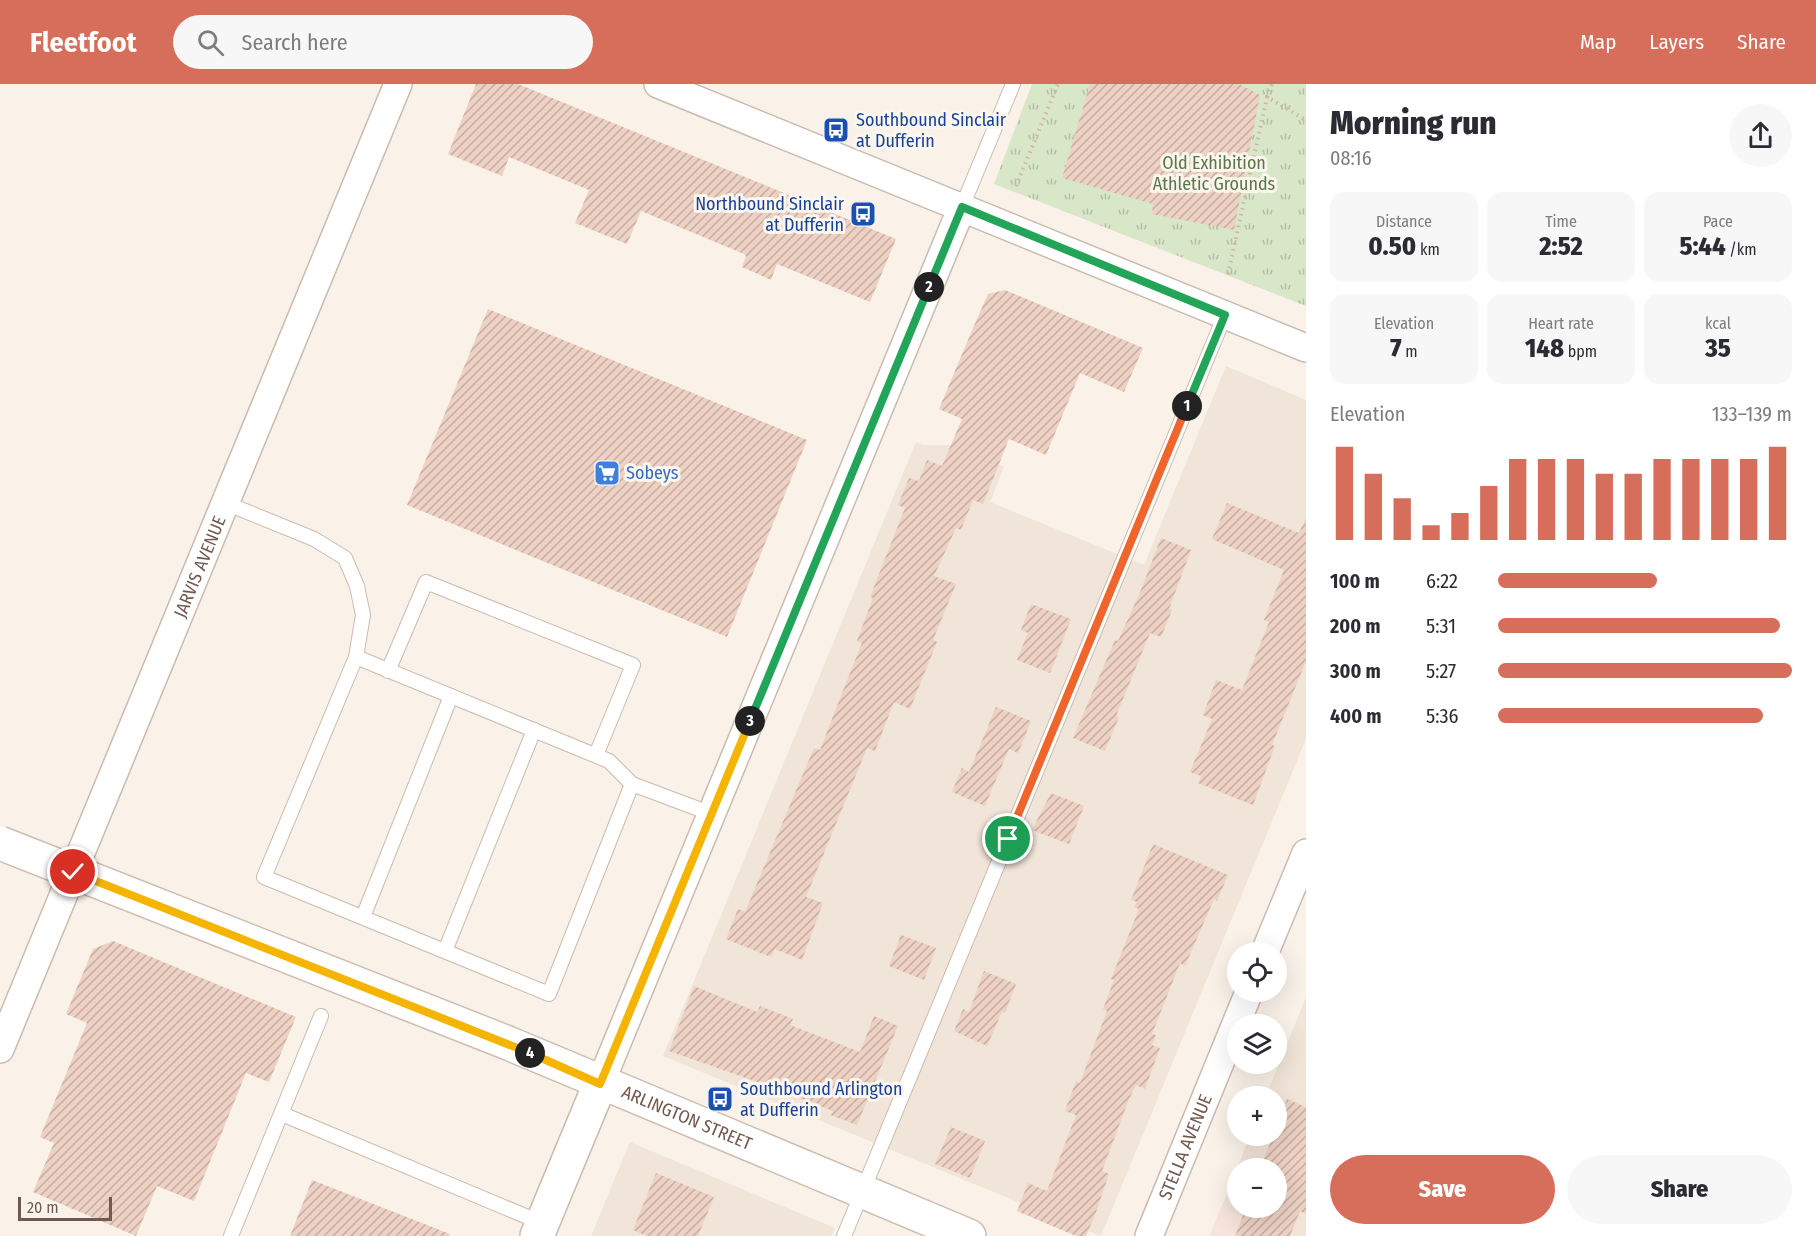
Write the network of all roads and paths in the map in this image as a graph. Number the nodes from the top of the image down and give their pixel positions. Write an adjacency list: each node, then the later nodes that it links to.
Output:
1 (398, 84): 13 (street, JARVIS AVENUE)
2 (658, 84): 9 (street)
3 (1013, 84): 9 (lane)
4 (1058, 84): 8 (path)
5 (1272, 84): 6 (path)
6 (1267, 97): 7 (path); 10 (path)
7 (1306, 120)
8 (1016, 186)
9 (962, 207): 11 (street); 20 (street)
10 (1228, 274)
11 (1225, 315): 12 (street); 31 (lane)
12 (1306, 348)
13 (228, 504): 14 (lane); 28 (street, JARVIS AVENUE)
14 (356, 657): 15 (lane); 23 (lane)
15 (388, 671): 16 (lane); 18 (lane)
16 (451, 696): 17 (lane); 23 (lane)
17 (534, 730): 18 (lane); 25 (lane)
18 (596, 755): 19 (lane)
19 (632, 784): 20 (lane); 25 (lane)
20 (712, 814): 29 (street)
21 (0, 843): 29 (main road, ARLINGTON STREET, bridge)
22 (1306, 853): 24 (street)
23 (363, 917): 25 (lane)
24 (1269, 942)
25 (445, 951)
26 (1246, 1002): 36 (street, STELLA AVENUE)
27 (321, 1016): 30 (lane)
28 (0, 1050)
29 (600, 1084): 31 (main road, ARLINGTON STREET); 32 (main road)
30 (282, 1114): 32 (lane); 33 (lane)
31 (863, 1192): 34 (lane); 35 (main road, ARLINGTON STREET)
32 (539, 1230)
33 (231, 1236)
34 (844, 1236)
35 (969, 1236)
36 (1149, 1236)

